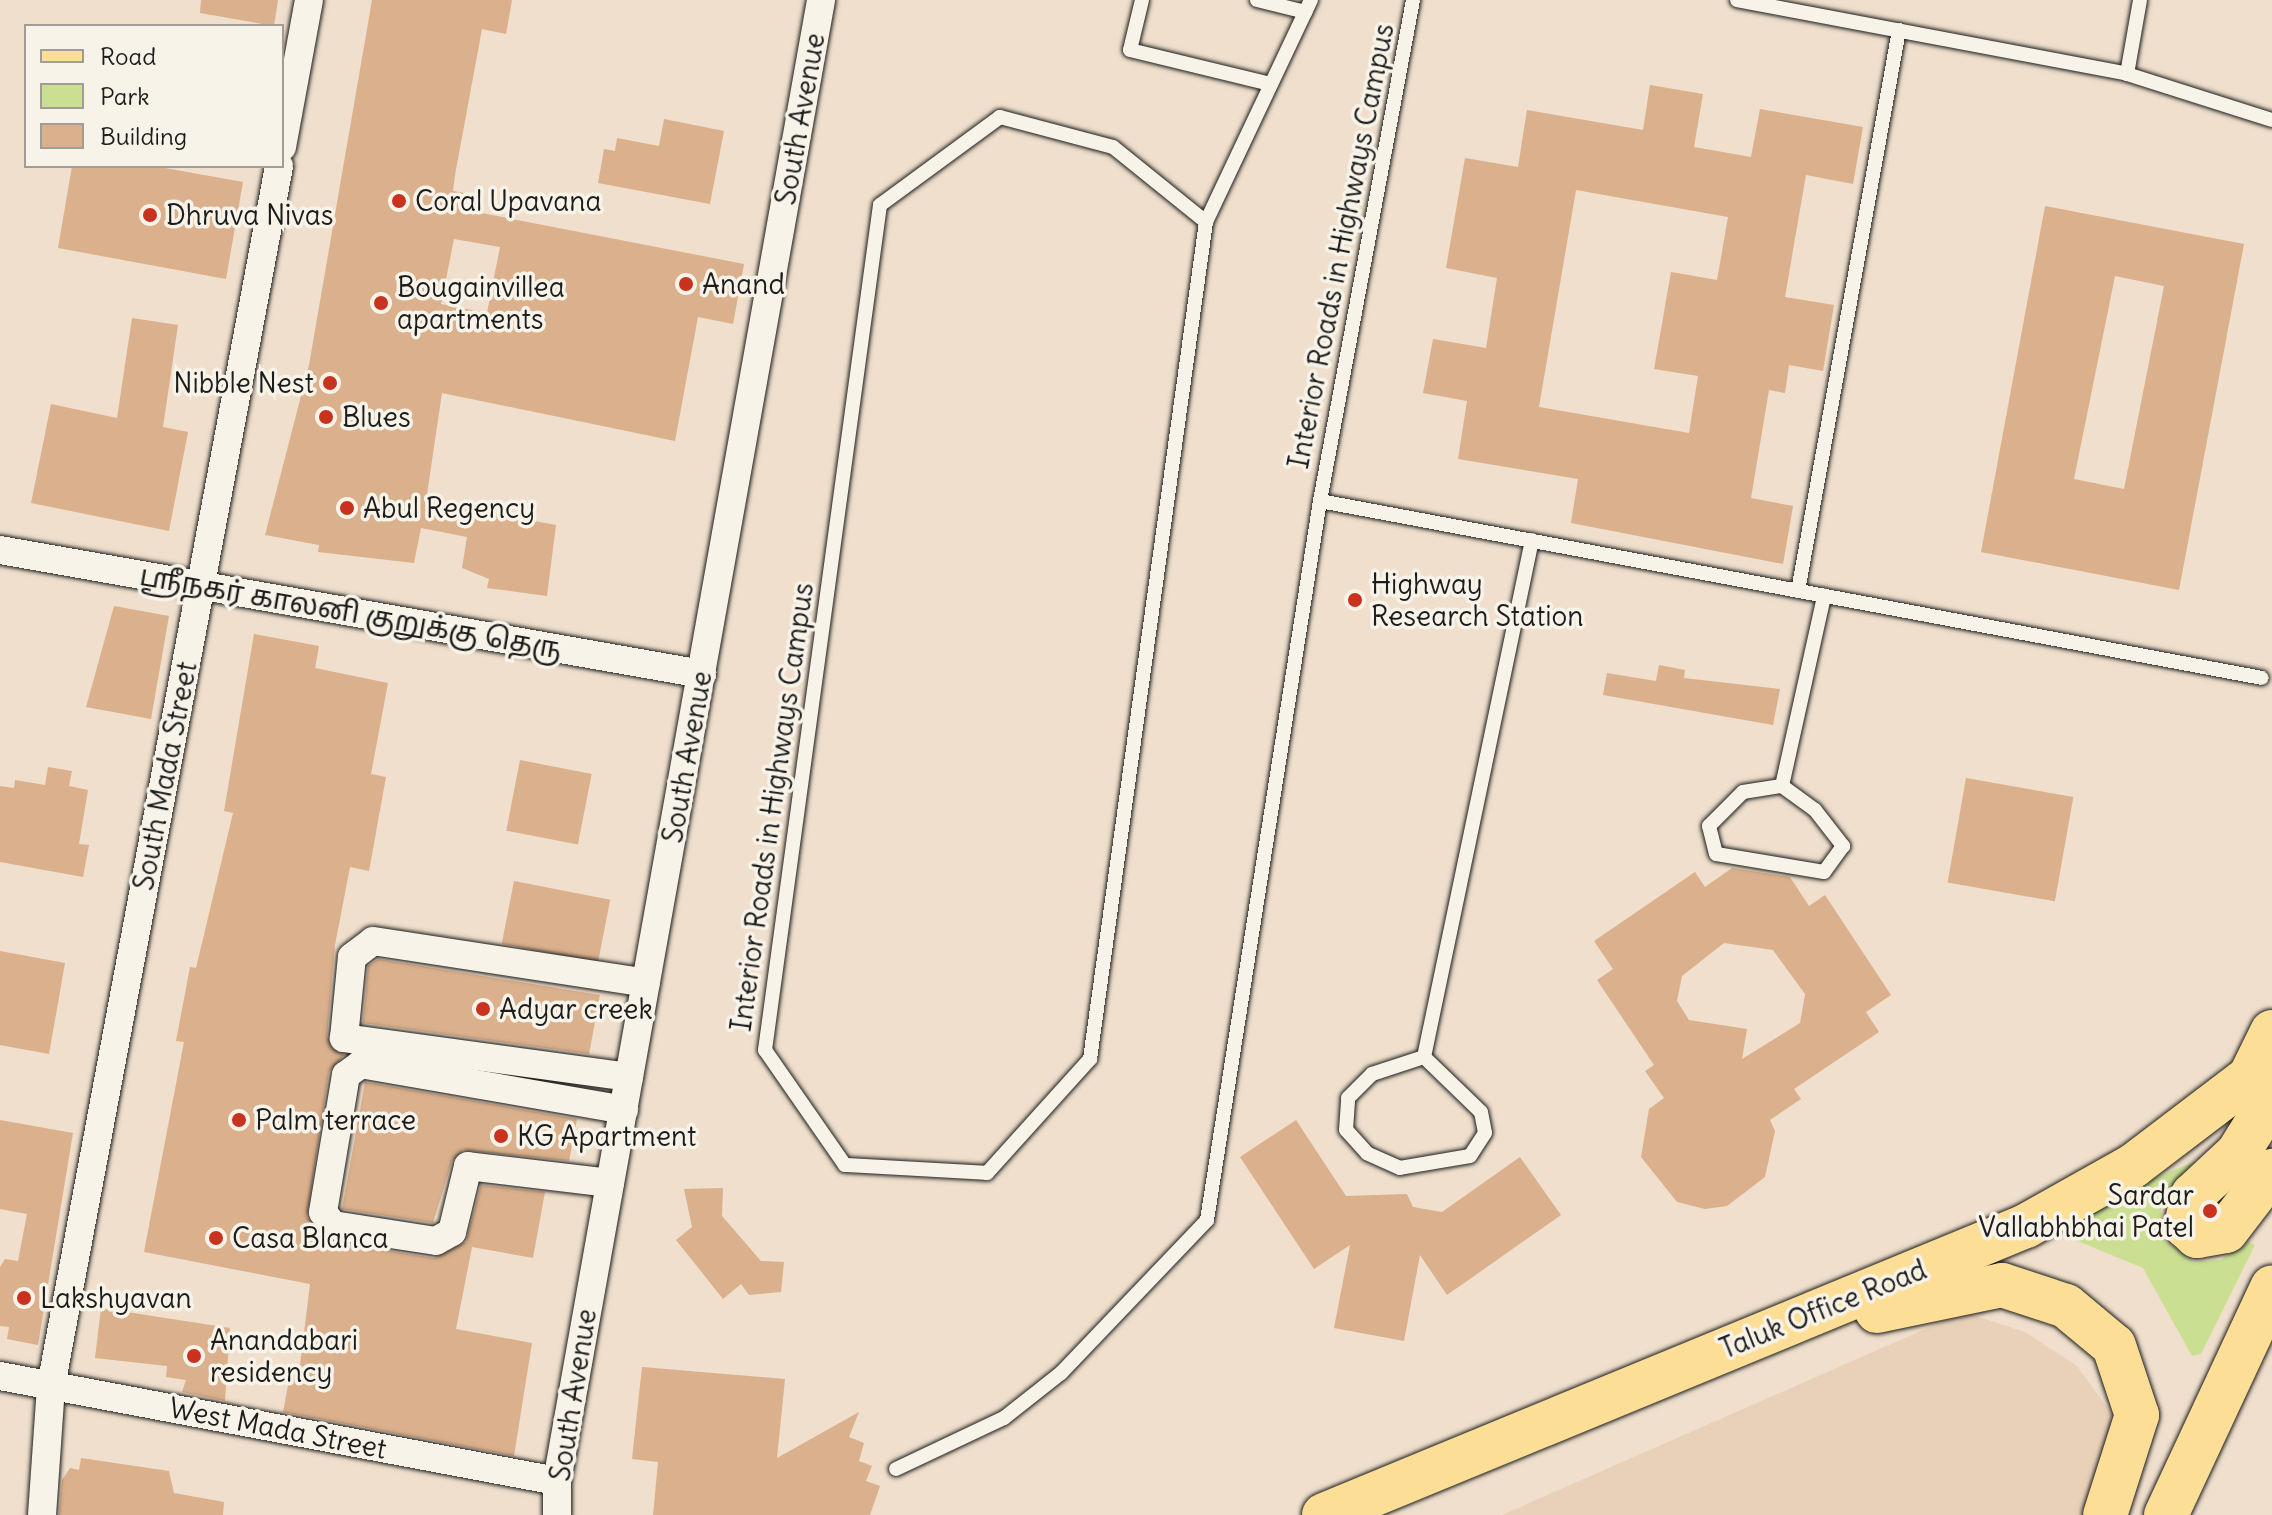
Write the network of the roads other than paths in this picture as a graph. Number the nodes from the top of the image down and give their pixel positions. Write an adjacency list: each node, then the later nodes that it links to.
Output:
1 (309, 0): 13 (street)
2 (821, 0): 22 (street, South Avenue)
3 (1142, 0): 11 (lane)
4 (1257, 0): 8 (lane)
5 (1413, 0): 16 (lane, Interior Roads in Highways Campus)
6 (1737, 0): 9 (lane)
7 (2140, 0): 10 (lane)
8 (1308, 6): 11 (lane, Interior Roads in Highways Campus)
9 (1899, 30): 10 (lane); 20 (lane)
10 (2127, 74): 12 (lane)
11 (1271, 84): 15 (lane, Interior Roads in Highways Campus)
12 (2272, 120)
13 (284, 136)
14 (279, 168): 19 (street, South Mada Street)
15 (1206, 222): 15 (lane, Interior Roads in Highways Campus)
16 (1320, 501): 17 (lane, Interior Roads in Highways Campus); 37 (lane, Interior Roads in Highways Campus)
17 (1532, 540): 20 (lane, Interior Roads in Highways Campus); 27 (lane)
18 (0, 550): 19 (street, ஸ்ரீநகர் காலனி குறுக்கு தெரு)
19 (200, 585): 22 (street, ஸ்ரீநகர் காலனி குறுக்கு தெரு); 36 (street, South Mada Street)
20 (1798, 591): 21 (lane, Interior Roads in Highways Campus)
21 (1824, 596): 23 (lane, Interior Roads in Highways Campus); 24 (lane)
22 (702, 674): 25 (street, South Avenue)
23 (2262, 678)
24 (1782, 786): 24 (lane)
25 (646, 983): 28 (street, South Avenue); 28 (street)
26 (2272, 1032): 34 (main road, Taluk Office Road)
27 (1424, 1057): 27 (lane)
28 (629, 1077): 30 (street, South Avenue)
29 (2272, 1098): 31 (main road)
30 (624, 1110): 32 (street, South Avenue); 32 (street)
31 (2272, 1171)
32 (610, 1183): 38 (street, South Avenue)
33 (2272, 1288): 43 (main road)
34 (1731, 1347): 41 (main road, Taluk Office Road); 42 (main road)
35 (0, 1376): 36 (street, West Mada Street)
36 (51, 1386): 38 (street, West Mada Street); 39 (street, South Mada Street)
37 (896, 1469)
38 (557, 1481): 40 (street, South Avenue)
39 (42, 1515)
40 (557, 1515)
41 (1324, 1515)
42 (2105, 1515)
43 (2166, 1515)

